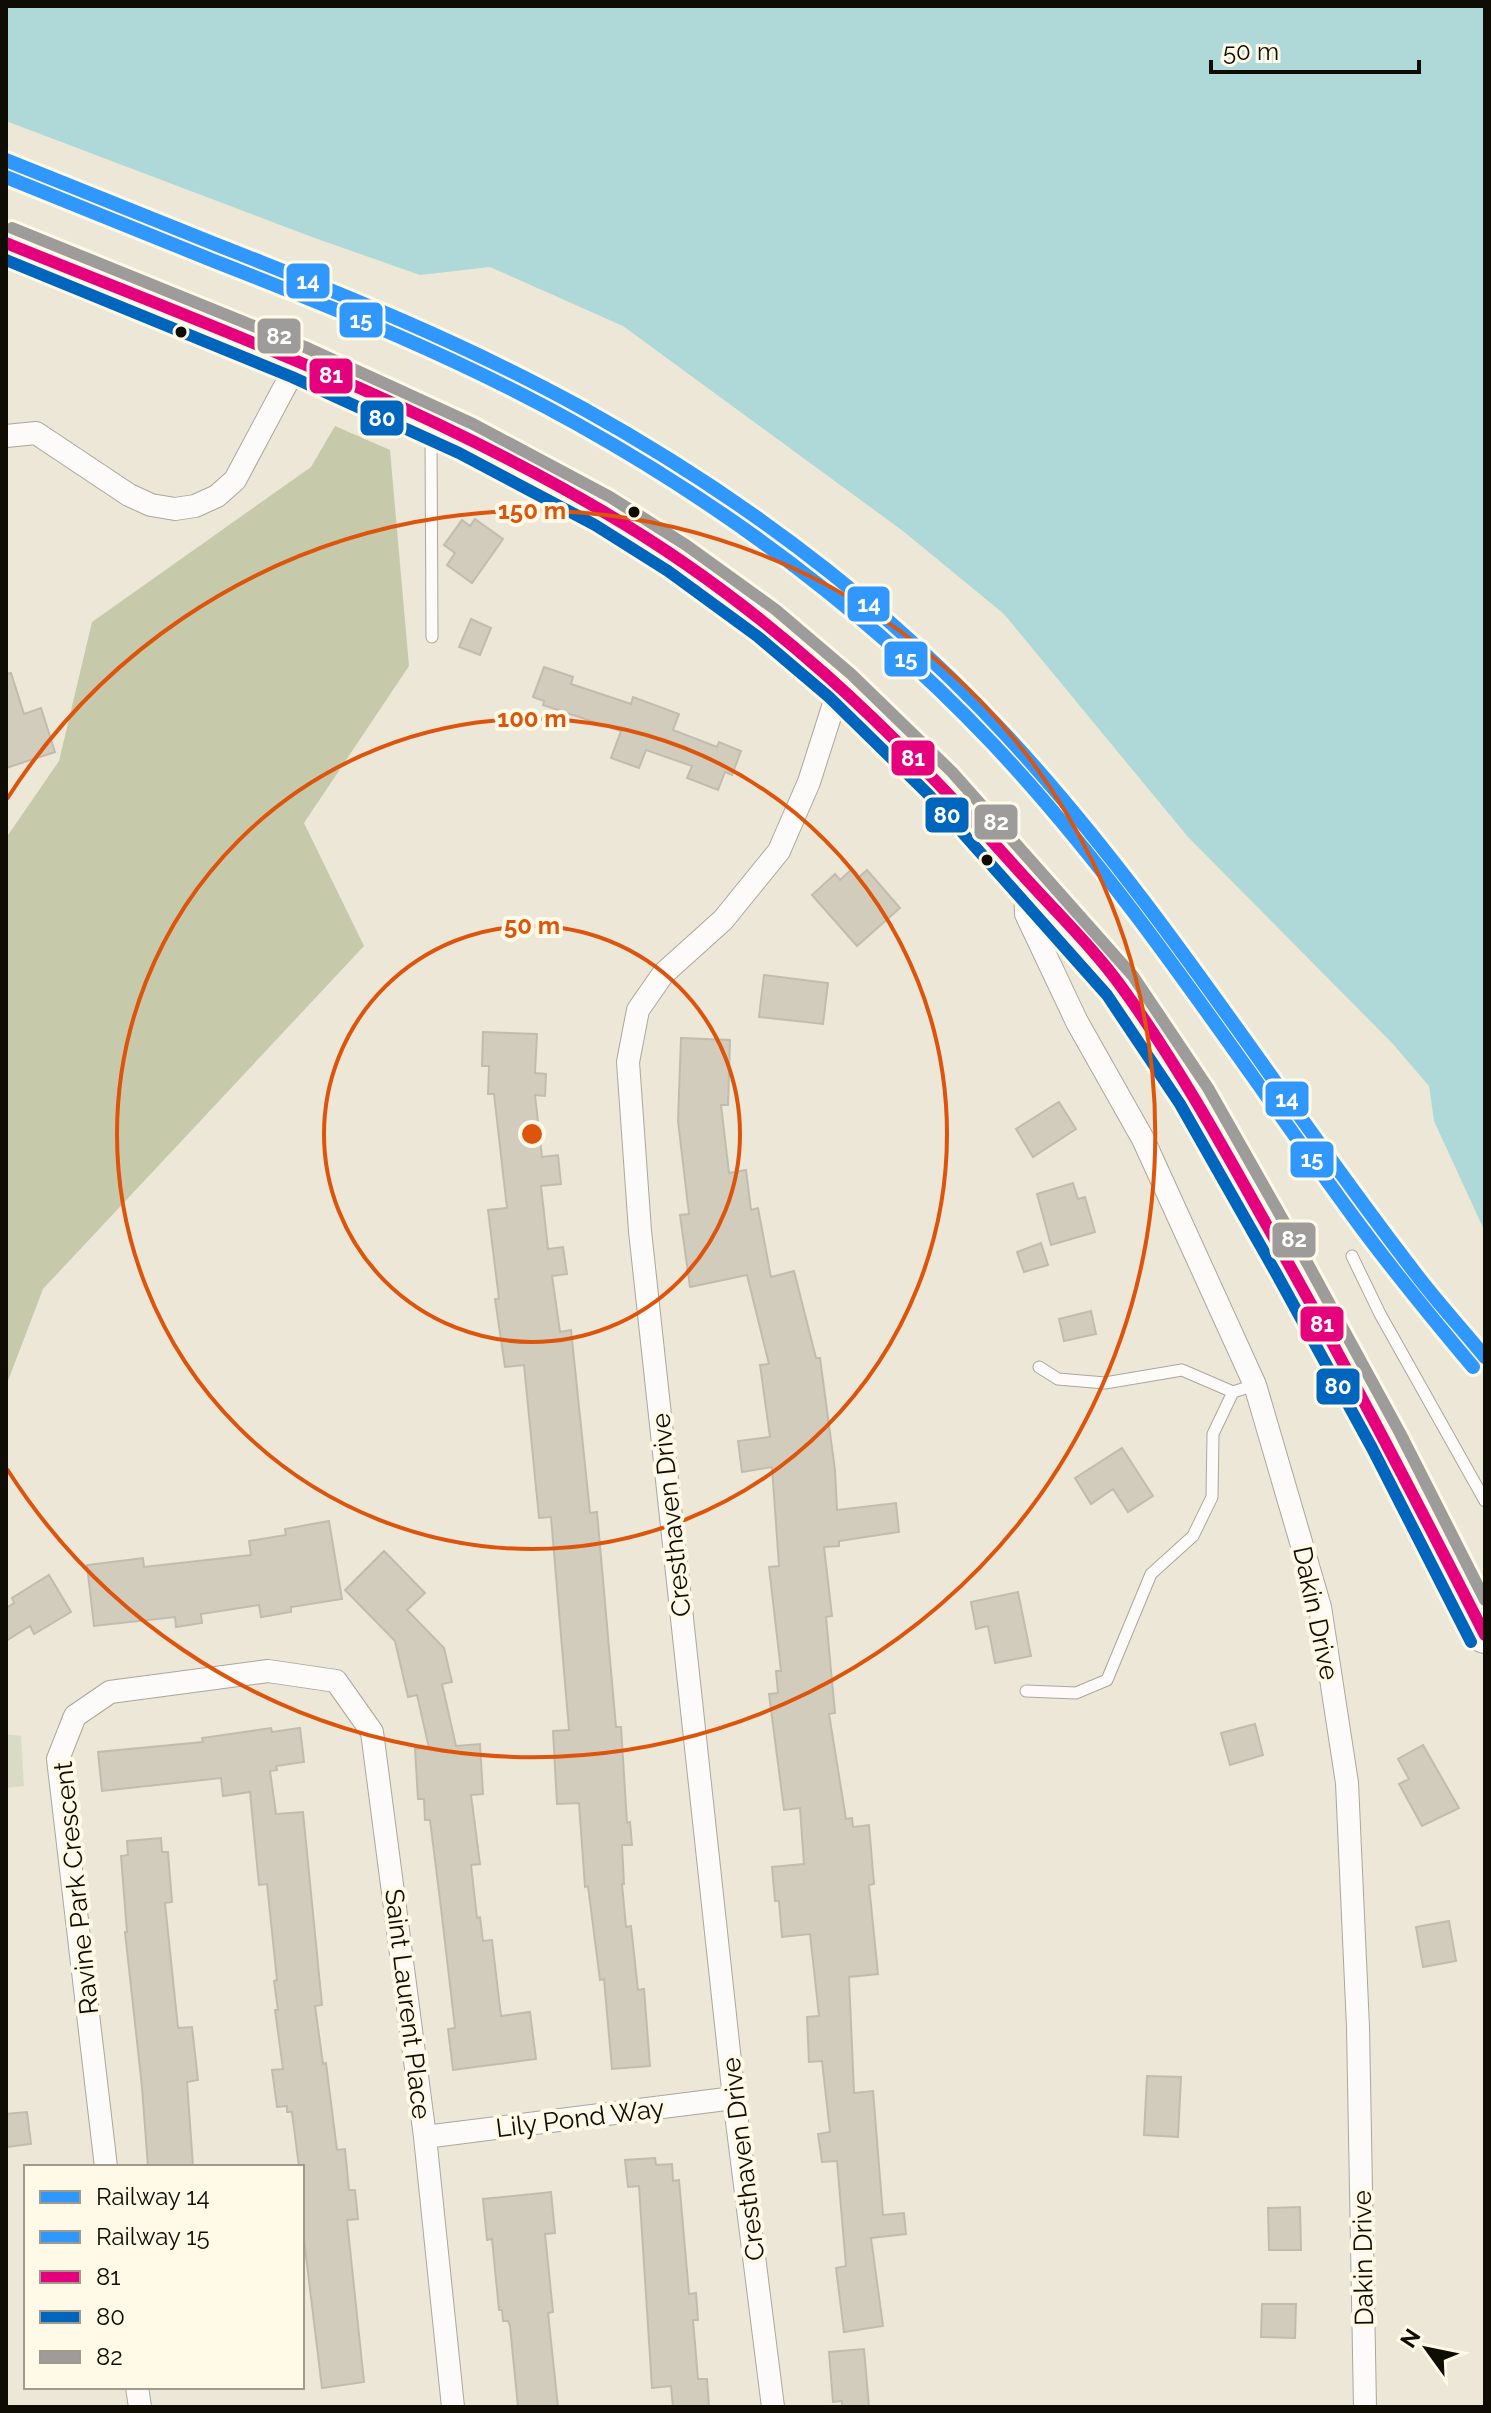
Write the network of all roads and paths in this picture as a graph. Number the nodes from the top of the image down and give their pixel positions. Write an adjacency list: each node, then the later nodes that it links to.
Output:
1 (6, 243): 2 (main road)
2 (298, 362): 3 (main road); 4 (street)
3 (431, 422): 5 (lane); 6 (main road)
4 (6, 436)
5 (432, 637)
6 (840, 685): 7 (main road); 15 (street, Cresthaven Drive)
7 (1025, 877): 10 (street, Dakin Drive); 12 (main road)
8 (1352, 1256): 11 (lane)
9 (1039, 1367): 10 (lane)
10 (1244, 1389): 14 (lane); 20 (street, Dakin Drive)
11 (1485, 1501)
12 (1485, 1635)
13 (268, 1671): 16 (street, Saint Laurent Place); 17 (street, Ravine Park Crescent)
14 (1026, 1691)
15 (734, 2098): 16 (street, Lily Pond Way); 19 (street, Cresthaven Drive)
16 (425, 2137): 18 (street, Saint Laurent Place)
17 (106, 2165)
18 (453, 2407)
19 (773, 2407)
20 (1365, 2407)

